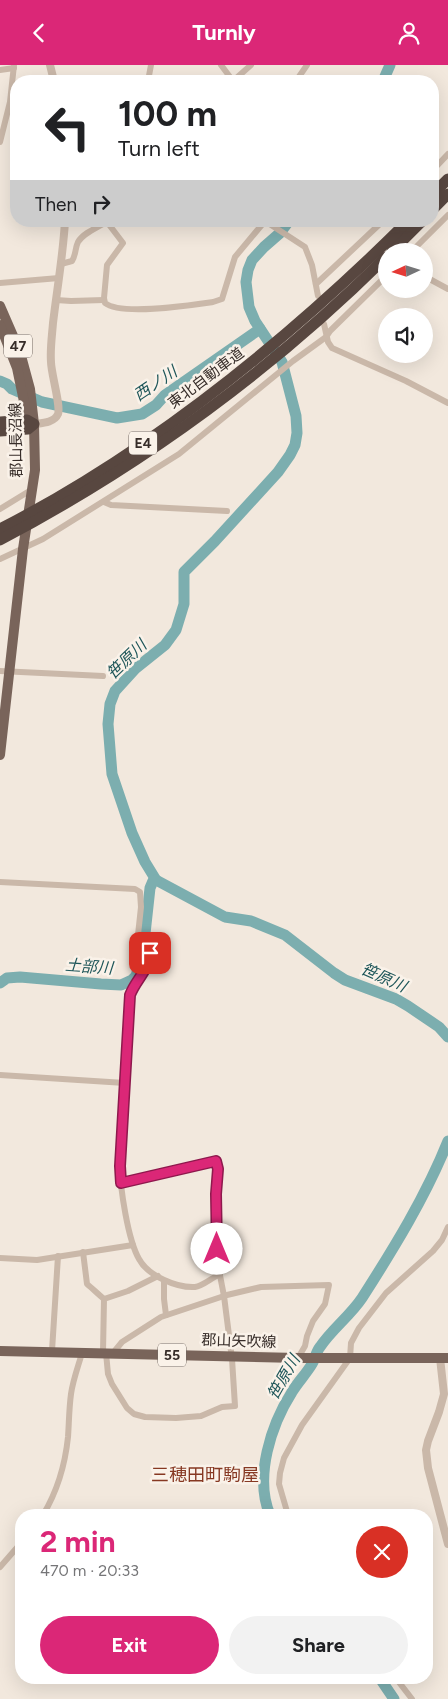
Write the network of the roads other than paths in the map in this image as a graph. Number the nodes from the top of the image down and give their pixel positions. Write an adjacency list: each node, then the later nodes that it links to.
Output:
1 (251, 65): 4 (street)
2 (14, 67): 3 (street)
3 (0, 70)
4 (240, 75)
5 (10, 111): 6 (street)
6 (0, 142)
7 (448, 154): 8 (street)
8 (439, 164)
9 (448, 179): 10 (highway)
10 (439, 188)
11 (448, 194): 12 (highway)
12 (439, 203)
13 (448, 215): 14 (street)
14 (439, 224)
15 (66, 227): 26 (street)
16 (100, 227): 26 (street)
17 (112, 227): 36 (street)
18 (262, 227): 36 (street)
19 (274, 227): 31 (street)
20 (377, 227): 31 (street)
21 (402, 227): 50 (highway, 東北自動車道 / E4)
22 (416, 227): 24 (highway)
23 (436, 227): 25 (street)
24 (400, 243)
25 (420, 243)
26 (61, 264): 28 (street)
27 (378, 264): 50 (highway, 東北自動車道 / E4)
28 (59, 277): 30 (street); 35 (street)
29 (433, 281): 33 (street)
30 (0, 283)
31 (316, 284): 34 (street)
32 (378, 284): 40 (street)
33 (448, 289)
34 (318, 296)
35 (56, 300): 36 (street); 44 (street)
36 (104, 300)
37 (0, 305): 41 (main road, 郡山長沼線 / 47)
38 (324, 324): 40 (street)
39 (0, 325): 41 (main road, 郡山長沼線 / 47)
40 (326, 337): 42 (street); 47 (street)
41 (26, 388): 44 (main road, 郡山長沼線 / 47)
42 (448, 403)
43 (0, 421): 44 (highway)
44 (30, 424): 45 (highway); 46 (main road, 郡山長沼線 / 47)
45 (0, 431)
46 (31, 490): 48 (street); 53 (main road, 郡山長沼線 / 47)
47 (104, 501): 49 (street); 53 (street)
48 (0, 509)
49 (227, 511)
50 (18, 525): 51 (highway, 東北自動車道 / E4); 52 (highway, 東北自動車道 / E4)
51 (0, 529)
52 (0, 540)
53 (23, 549): 54 (street); 55 (main road, 郡山長沼線 / 47)
54 (0, 559)
55 (4, 672): 56 (street); 57 (main road, 郡山長沼線 / 47)
56 (103, 676)
57 (0, 755)
58 (0, 883): 60 (street)
59 (0, 1075): 60 (street)
60 (125, 1083): 61 (street)
61 (121, 1183): 63 (street); 67 (street)
62 (448, 1227): 79 (street)
63 (133, 1245): 64 (street); 68 (street)
64 (84, 1252): 65 (street); 71 (street)
65 (58, 1256): 66 (street); 74 (street)
66 (0, 1258)
67 (219, 1275): 69 (street); 70 (street)
68 (158, 1276): 69 (street); 71 (street)
69 (164, 1281): 72 (street)
70 (224, 1296): 72 (street); 77 (street); 78 (street)
71 (104, 1299): 76 (street)
72 (166, 1315): 76 (street)
73 (0, 1351): 74 (main road, 郡山矢吹線 / 55)
74 (52, 1351): 75 (main road, 郡山矢吹線 / 55)
75 (82, 1353): 76 (main road, 郡山矢吹線 / 55); 81 (street)
76 (107, 1353): 77 (main road, 郡山矢吹線 / 55); 77 (street)
77 (230, 1357): 78 (main road, 郡山矢吹線 / 55)
78 (300, 1358): 79 (main road, 郡山矢吹線 / 55)
79 (349, 1358): 80 (main road, 郡山矢吹線 / 55); 82 (street)
80 (444, 1358): 83 (street)
81 (46, 1509)
82 (286, 1509)
83 (448, 1544)
84 (15, 1550): 85 (street)
85 (0, 1567)
86 (400, 1684): 87 (street)
87 (412, 1699)

